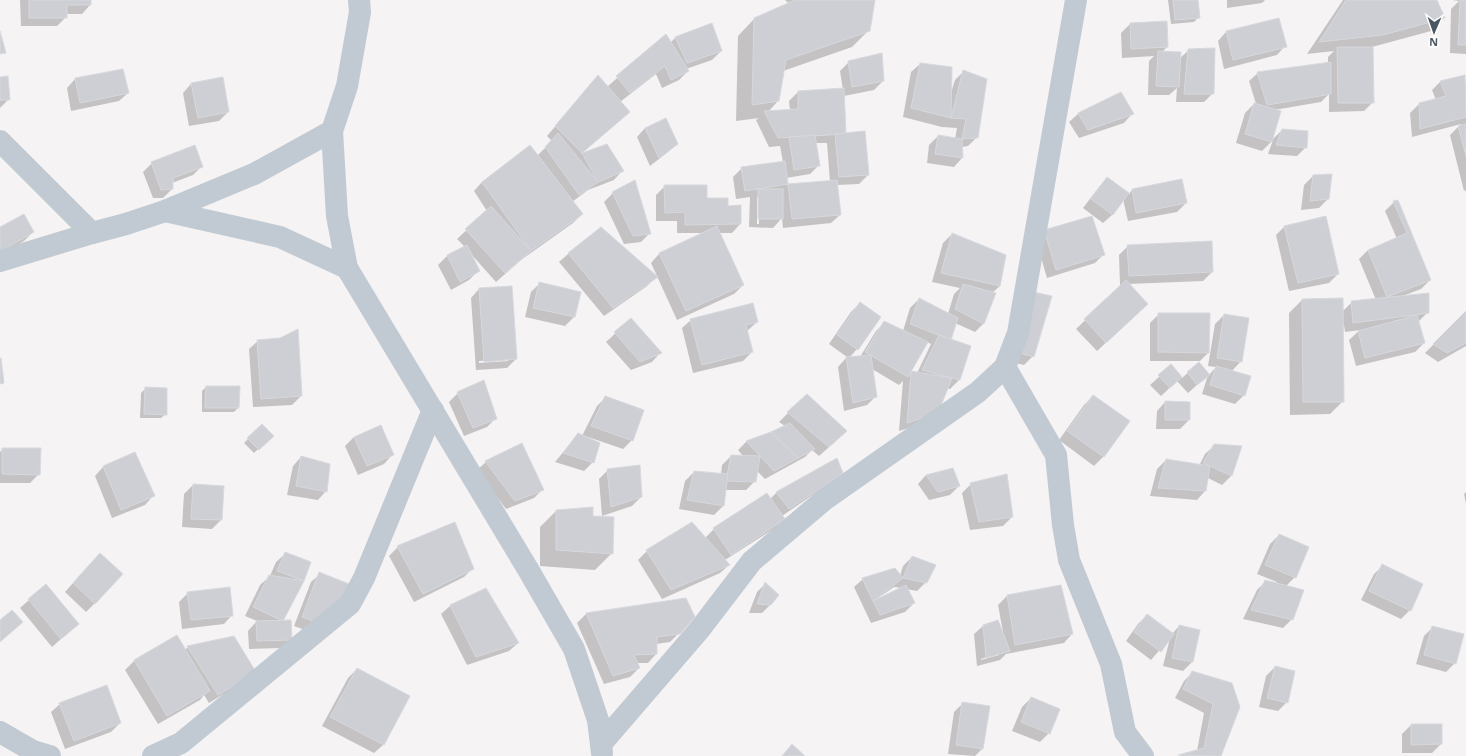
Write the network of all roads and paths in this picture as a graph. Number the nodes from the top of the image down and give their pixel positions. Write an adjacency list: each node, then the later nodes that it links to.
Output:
1 (1076, 0): 9 (street)
2 (362, 4): 3 (street)
3 (332, 131): 5 (street); 8 (street)
4 (0, 141): 6 (street)
5 (165, 211): 6 (street); 8 (street)
6 (92, 233): 7 (street)
7 (0, 261)
8 (347, 268): 10 (street)
9 (1005, 366): 12 (street); 15 (street)
10 (433, 410): 12 (street); 14 (street)
11 (0, 732): 13 (street)
12 (602, 750)
13 (50, 756)
14 (153, 756)
15 (1143, 756)

